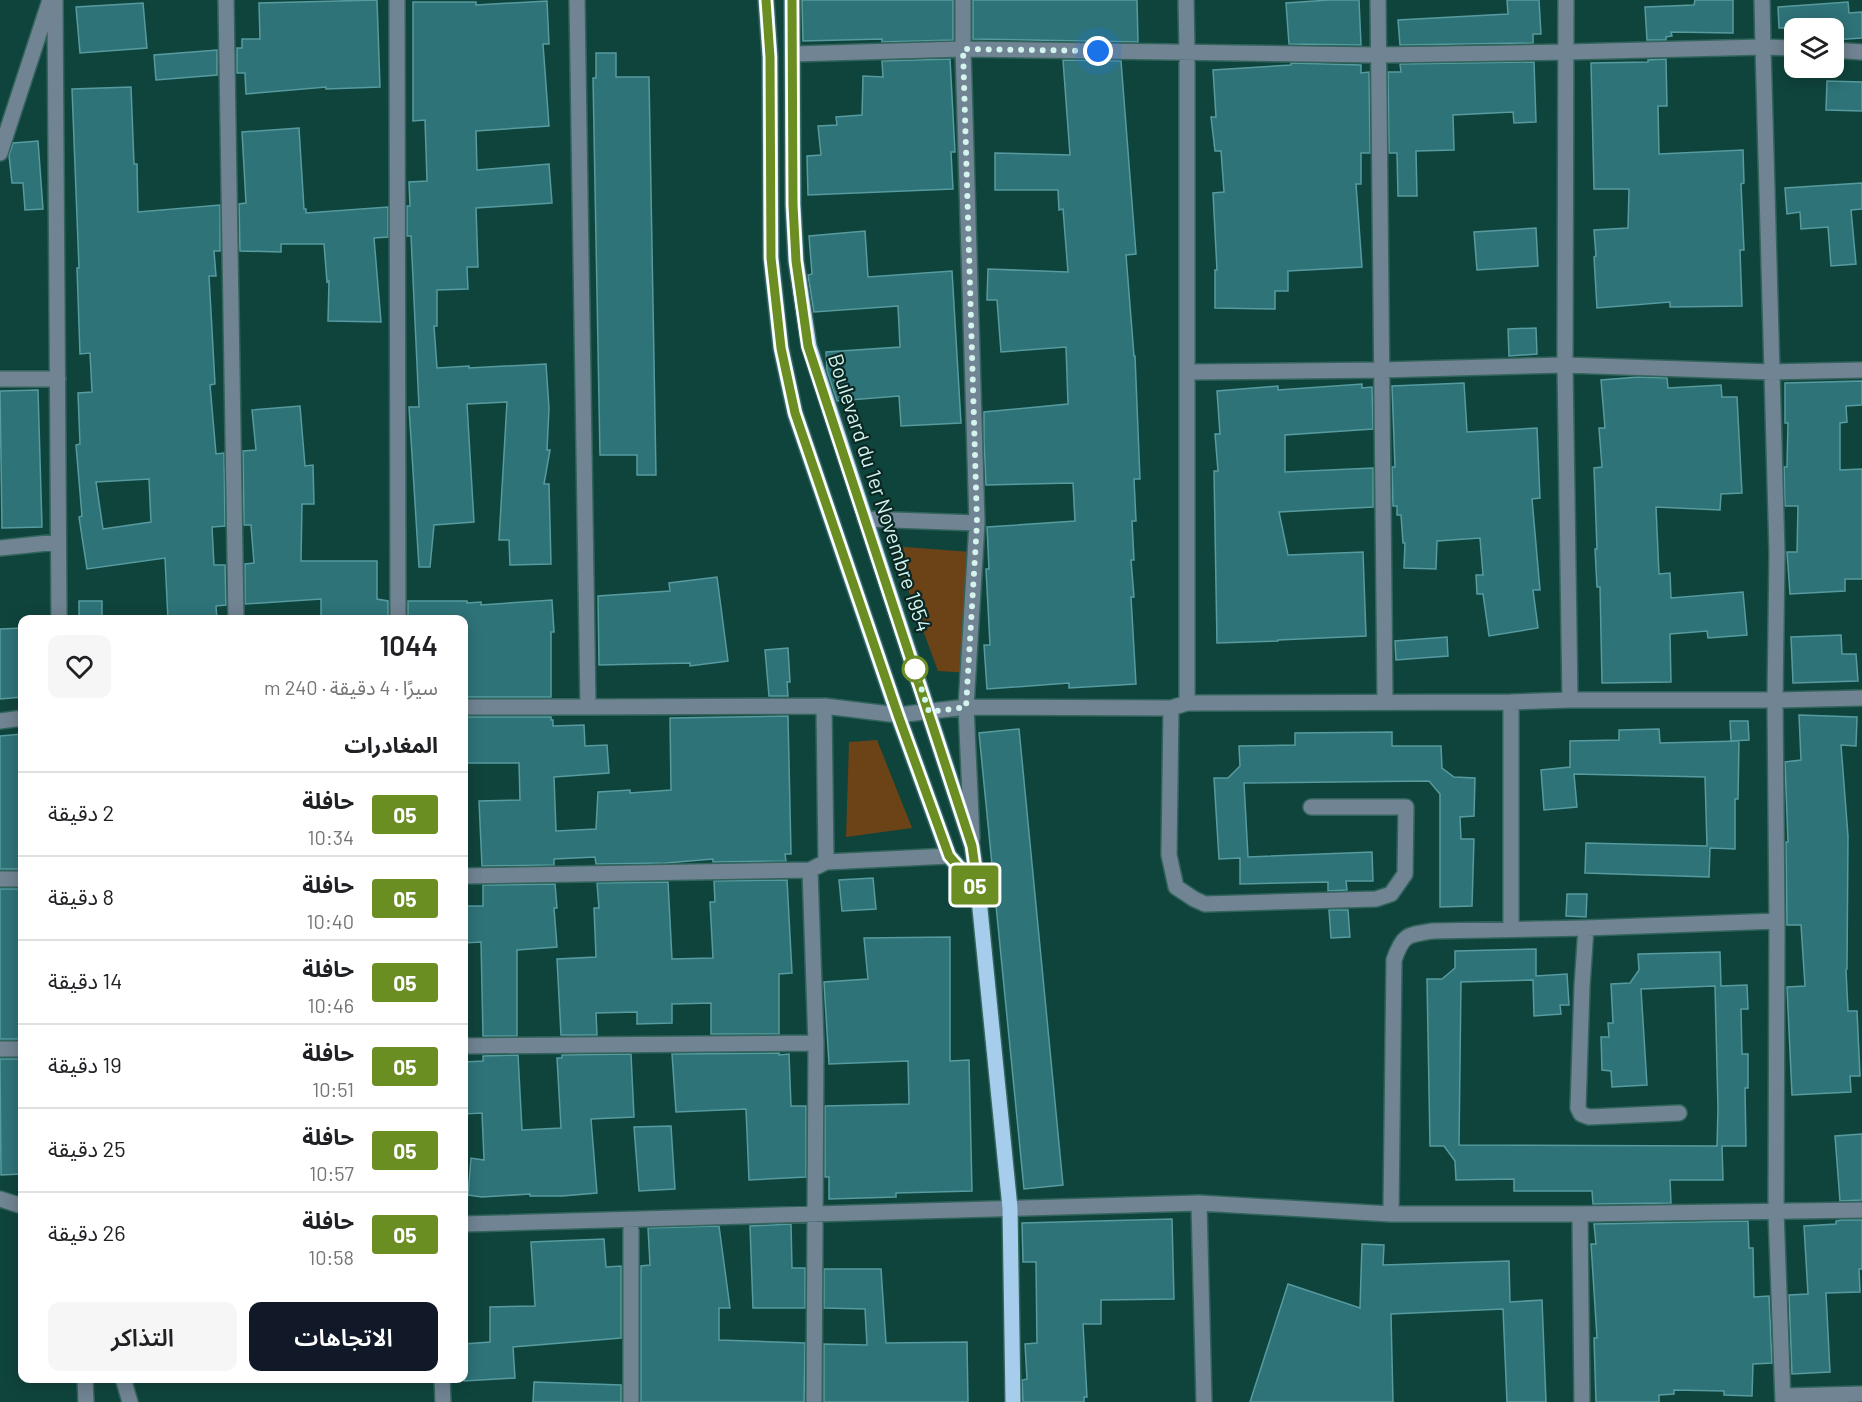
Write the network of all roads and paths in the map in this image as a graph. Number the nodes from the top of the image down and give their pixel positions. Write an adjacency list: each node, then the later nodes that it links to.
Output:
1 (50, 0): 23 (street)
2 (55, 0): 30 (street)
3 (226, 0): 36 (street)
4 (397, 0): 37 (street)
5 (577, 0): 46 (street)
6 (766, 0): 22 (main road)
7 (792, 0): 20 (main road, Boulevard du 1er Novembre 1954)
8 (963, 0): 15 (street)
9 (1186, 0): 17 (street)
10 (1378, 0): 21 (street)
11 (1566, 0): 18 (street)
12 (1762, 0): 13 (street)
13 (1762, 47): 14 (street); 18 (street); 28 (street)
14 (1784, 48)
15 (963, 49): 17 (street); 20 (street); 32 (street)
16 (1844, 51): 19 (street)
17 (1187, 52): 21 (street); 27 (street)
18 (1567, 52): 21 (street); 24 (street)
19 (1862, 52)
20 (793, 54): 22 (main road); 31 (main road, Boulevard du 1er Novembre 1954)
21 (1378, 55): 25 (street)
22 (770, 57): 50 (main road)
23 (0, 153)
24 (1565, 365): 25 (street); 28 (street); 39 (street)
25 (1382, 370): 27 (street); 41 (street)
26 (1862, 370): 28 (street)
27 (1188, 372): 43 (street)
28 (1772, 372): 40 (street)
29 (0, 379): 30 (street)
30 (58, 379): 33 (street)
31 (865, 519): 32 (street); 49 (main road, Boulevard du 1er Novembre 1954)
32 (977, 523): 47 (street)
33 (58, 542): 34 (street); 35 (street)
34 (0, 548)
35 (59, 615)
36 (236, 615)
37 (398, 615)
38 (1862, 698): 40 (street)
39 (1570, 700): 40 (street); 42 (street)
40 (1775, 700): 62 (street)
41 (1385, 702): 42 (street); 43 (street)
42 (1511, 702): 64 (street)
43 (1187, 703): 48 (street)
44 (824, 706): 46 (street); 50 (street); 56 (street)
45 (468, 707): 46 (street)
46 (588, 707)
47 (966, 707): 48 (street); 49 (street); 54 (street)
48 (1171, 708): 53 (street)
49 (929, 712): 50 (street); 54 (main road, Boulevard du 1er Novembre 1954)
50 (898, 715): 55 (main road)
51 (18, 719): 52 (street)
52 (0, 721)
53 (1311, 807)
54 (972, 846): 61 (main road, Boulevard du 1er Novembre 1954)
55 (949, 856): 56 (street); 61 (main road)
56 (826, 862): 57 (street)
57 (810, 870): 58 (street); 65 (street)
58 (468, 876)
59 (0, 879): 60 (street)
60 (18, 879)
61 (978, 889): 73 (main road, Boulevard du 1er Novembre 1954)
62 (1777, 921): 63 (street); 75 (street)
63 (1586, 928): 64 (street); 69 (street)
64 (1511, 929): 77 (street)
65 (816, 1043): 66 (street); 76 (street)
66 (468, 1046)
67 (0, 1049): 68 (street)
68 (18, 1049)
69 (1679, 1113)
70 (0, 1199): 72 (street)
71 (1199, 1203): 73 (street); 77 (street); 92 (street)
72 (18, 1205)
73 (1010, 1208): 76 (street); 91 (main road, Boulevard du 1er Novembre 1954)
74 (1862, 1210): 75 (street)
75 (1776, 1212): 78 (street); 85 (street)
76 (814, 1213): 79 (street); 90 (street)
77 (1391, 1214): 78 (street)
78 (1580, 1214): 93 (street)
79 (631, 1220): 80 (street); 89 (street)
80 (468, 1224)
81 (85, 1383): 86 (street)
82 (124, 1383): 87 (street)
83 (442, 1383): 88 (street)
84 (1862, 1394): 85 (street)
85 (1784, 1399)
86 (86, 1402)
87 (130, 1402)
88 (442, 1402)
89 (631, 1402)
90 (814, 1402)
91 (1013, 1402)
92 (1204, 1402)
93 (1582, 1402)

